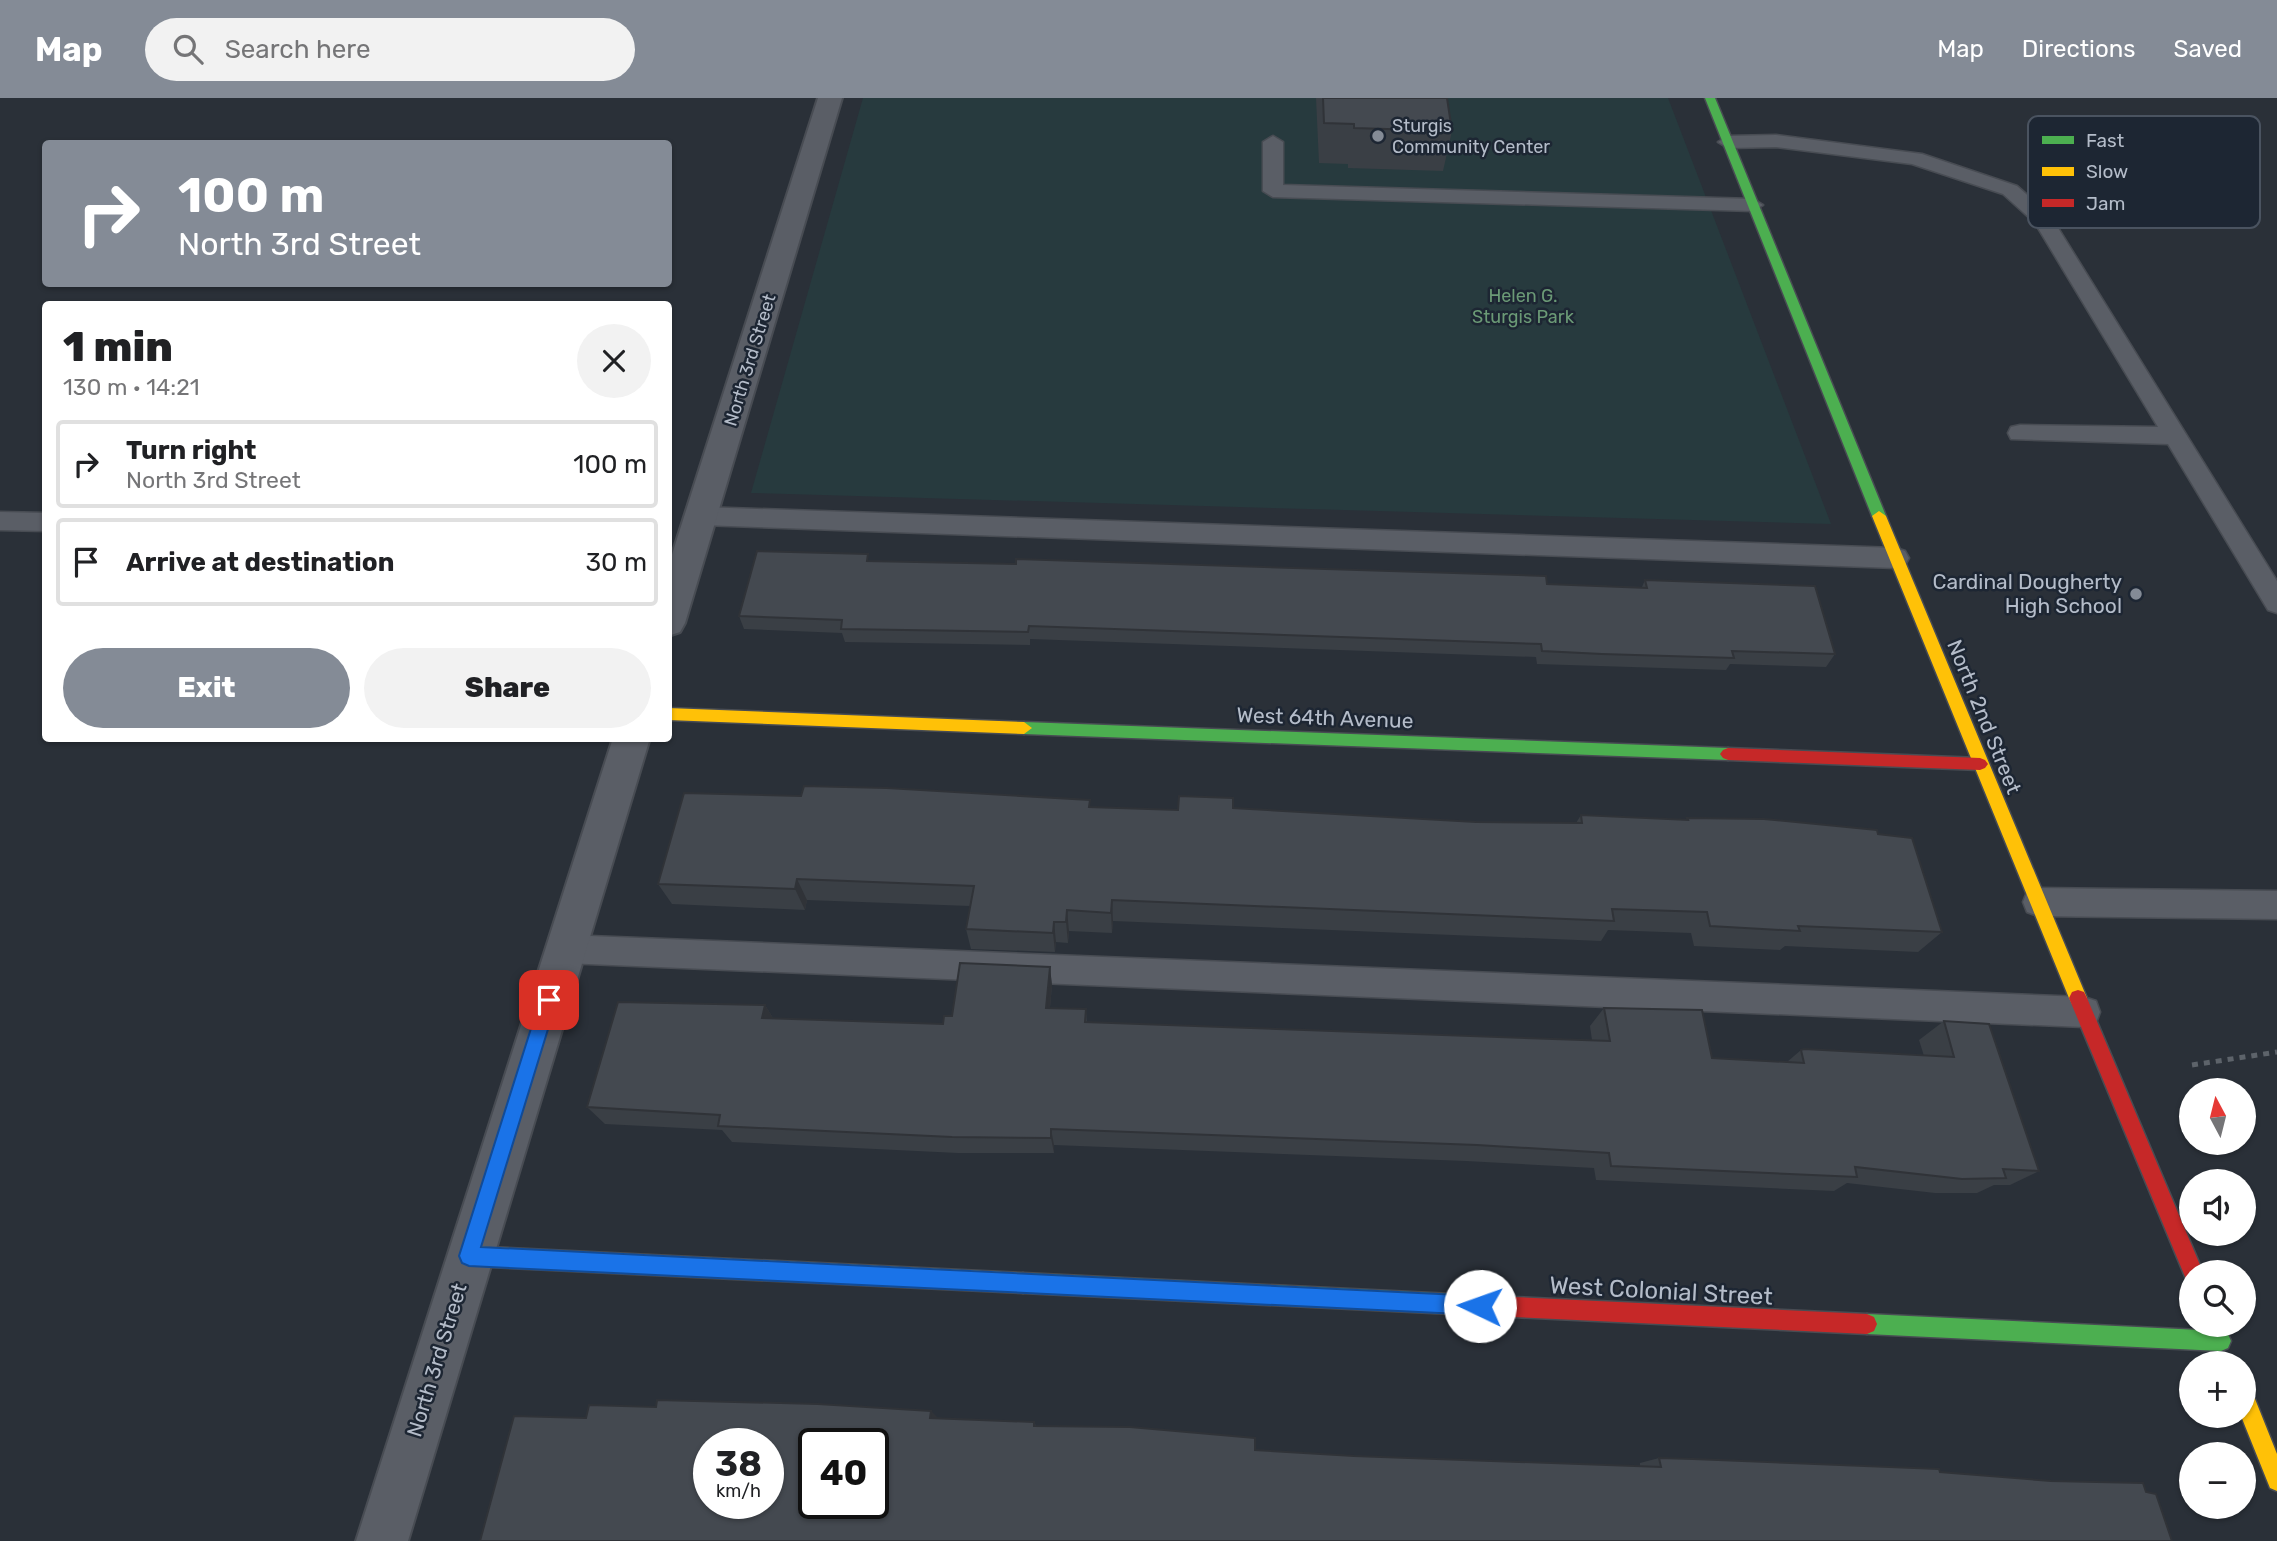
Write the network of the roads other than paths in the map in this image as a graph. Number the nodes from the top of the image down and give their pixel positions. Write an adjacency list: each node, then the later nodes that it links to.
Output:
1 (830, 98): 10 (street, North 3rd Street)
2 (1710, 98): 4 (street, North 2nd Street)
3 (1273, 142): 5 (lane)
4 (1728, 142): 5 (street, North 2nd Street); 6 (lane)
5 (1753, 205): 13 (street, North 2nd Street)
6 (2028, 206)
7 (2048, 228): 9 (lane)
8 (2020, 433): 9 (lane)
9 (2175, 436): 14 (lane)
10 (702, 516): 13 (lane); 15 (street, North 3rd Street)
11 (0, 521): 12 (lane)
12 (42, 522)
13 (1896, 558): 18 (street, North 2nd Street)
14 (2277, 603)
15 (672, 610)
16 (672, 714): 18 (street, West 64th Avenue)
17 (631, 742): 21 (street, North 3rd Street)
18 (1980, 764): 19 (street, North 2nd Street)
19 (2038, 902): 20 (lane); 22 (street, North 2nd Street)
20 (2277, 905)
21 (565, 948): 22 (lane); 23 (street, North 3rd Street)
22 (2084, 1012): 24 (street, North 2nd Street)
23 (469, 1256): 25 (street, West Colonial Street); 28 (street, North 3rd Street)
24 (2188, 1260)
25 (2220, 1337)
26 (2256, 1427): 27 (street)
27 (2277, 1480)
28 (382, 1541)

